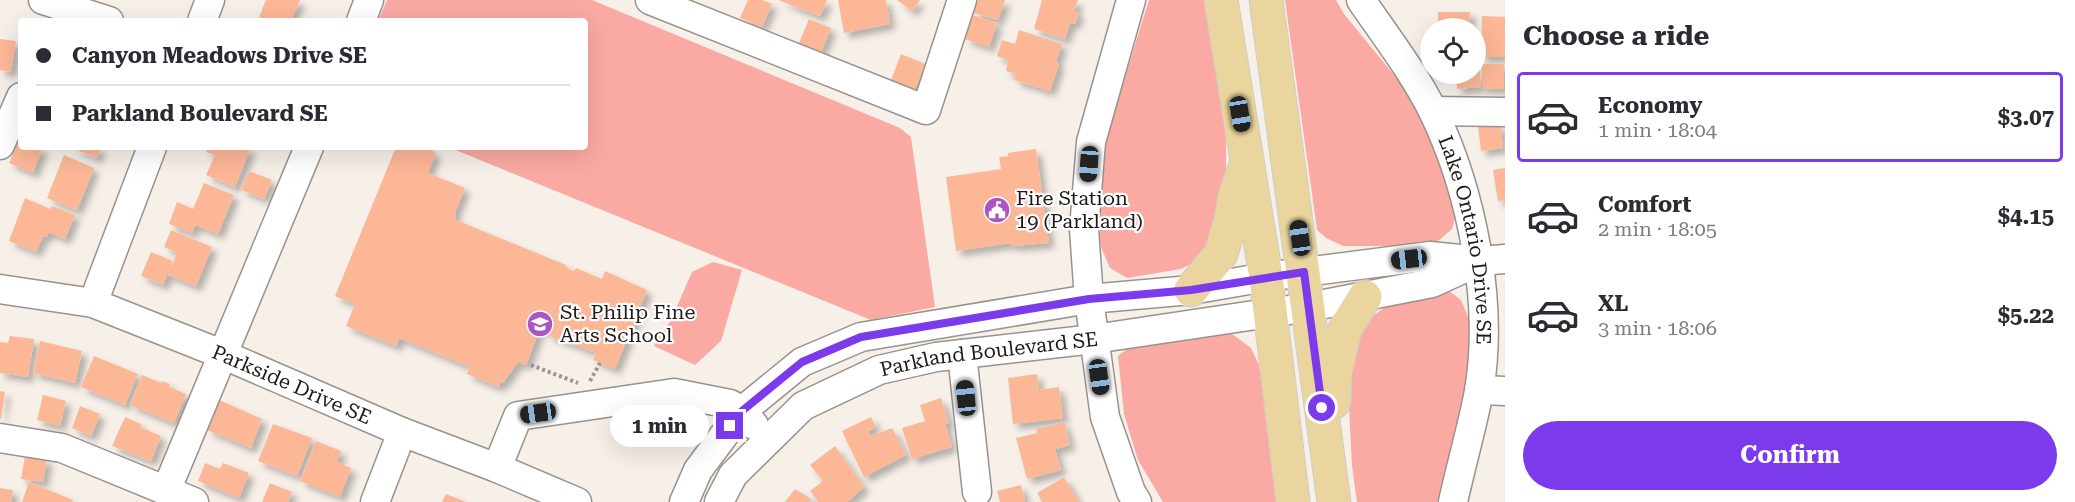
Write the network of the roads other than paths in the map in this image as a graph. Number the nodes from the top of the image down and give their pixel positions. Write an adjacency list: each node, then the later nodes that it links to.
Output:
1 (210, 0): 11 (street)
2 (369, 0): 12 (street)
3 (650, 0): 4 (street)
4 (962, 0)
5 (1131, 0): 26 (street)
6 (1221, 0): 19 (main road)
7 (1266, 0): 21 (main road)
8 (1361, 0): 14 (street, Lake Ontario Drive SE)
9 (56, 6): 10 (street)
10 (98, 18)
11 (203, 18)
12 (362, 18)
13 (18, 103): 16 (street)
14 (1432, 111): 15 (street); 20 (street, Lake Ontario Drive SE)
15 (1505, 112)
16 (2, 136)
17 (151, 150): 27 (street)
18 (308, 150): 32 (street)
19 (1247, 160): 22 (main road); 24 (main road)
20 (1492, 260): 21 (street, Parkland Boulevard SE); 25 (street, Parkland Boulevard SE); 33 (street, Lake Ontario Drive SE)
21 (1304, 272): 22 (street, Parkland Boulevard SE); 28 (main road)
22 (1266, 277): 24 (street, Parkland Boulevard SE); 29 (main road)
23 (0, 289): 27 (street, Parkside Drive SE)
24 (1191, 290): 26 (street, Parkland Boulevard SE)
25 (1365, 297): 28 (street, Parkland Boulevard SE); 39 (main road)
26 (1089, 299): 30 (street); 34 (street, Parkland Boulevard SE)
27 (93, 303): 32 (street, Parkside Drive SE)
28 (1309, 307): 29 (street, Parkland Boulevard SE); 39 (main road)
29 (1270, 314): 30 (street, Parkland Boulevard SE); 48 (main road)
30 (1094, 339): 31 (street, Parkland Boulevard SE); 47 (street)
31 (962, 354): 37 (street, Parkland Boulevard SE); 41 (street)
32 (224, 355): 35 (street, Parkside Drive SE); 40 (street)
33 (1492, 390): 49 (street, Lake Ontario Drive SE)
34 (742, 411): 37 (street); 38 (street); 45 (street, Parkland Boulevard SE)
35 (402, 432): 38 (street, Parkside Drive SE); 43 (street)
36 (0, 438): 40 (street)
37 (768, 440): 46 (street, Parkland Boulevard SE)
38 (497, 468): 44 (street, Parkside Drive SE)
39 (1332, 488)
40 (166, 490): 42 (street)
41 (973, 499)
42 (194, 502)
43 (375, 502)
44 (577, 502)
45 (684, 502)
46 (719, 502)
47 (1137, 502)
48 (1293, 502)
49 (1453, 502)

